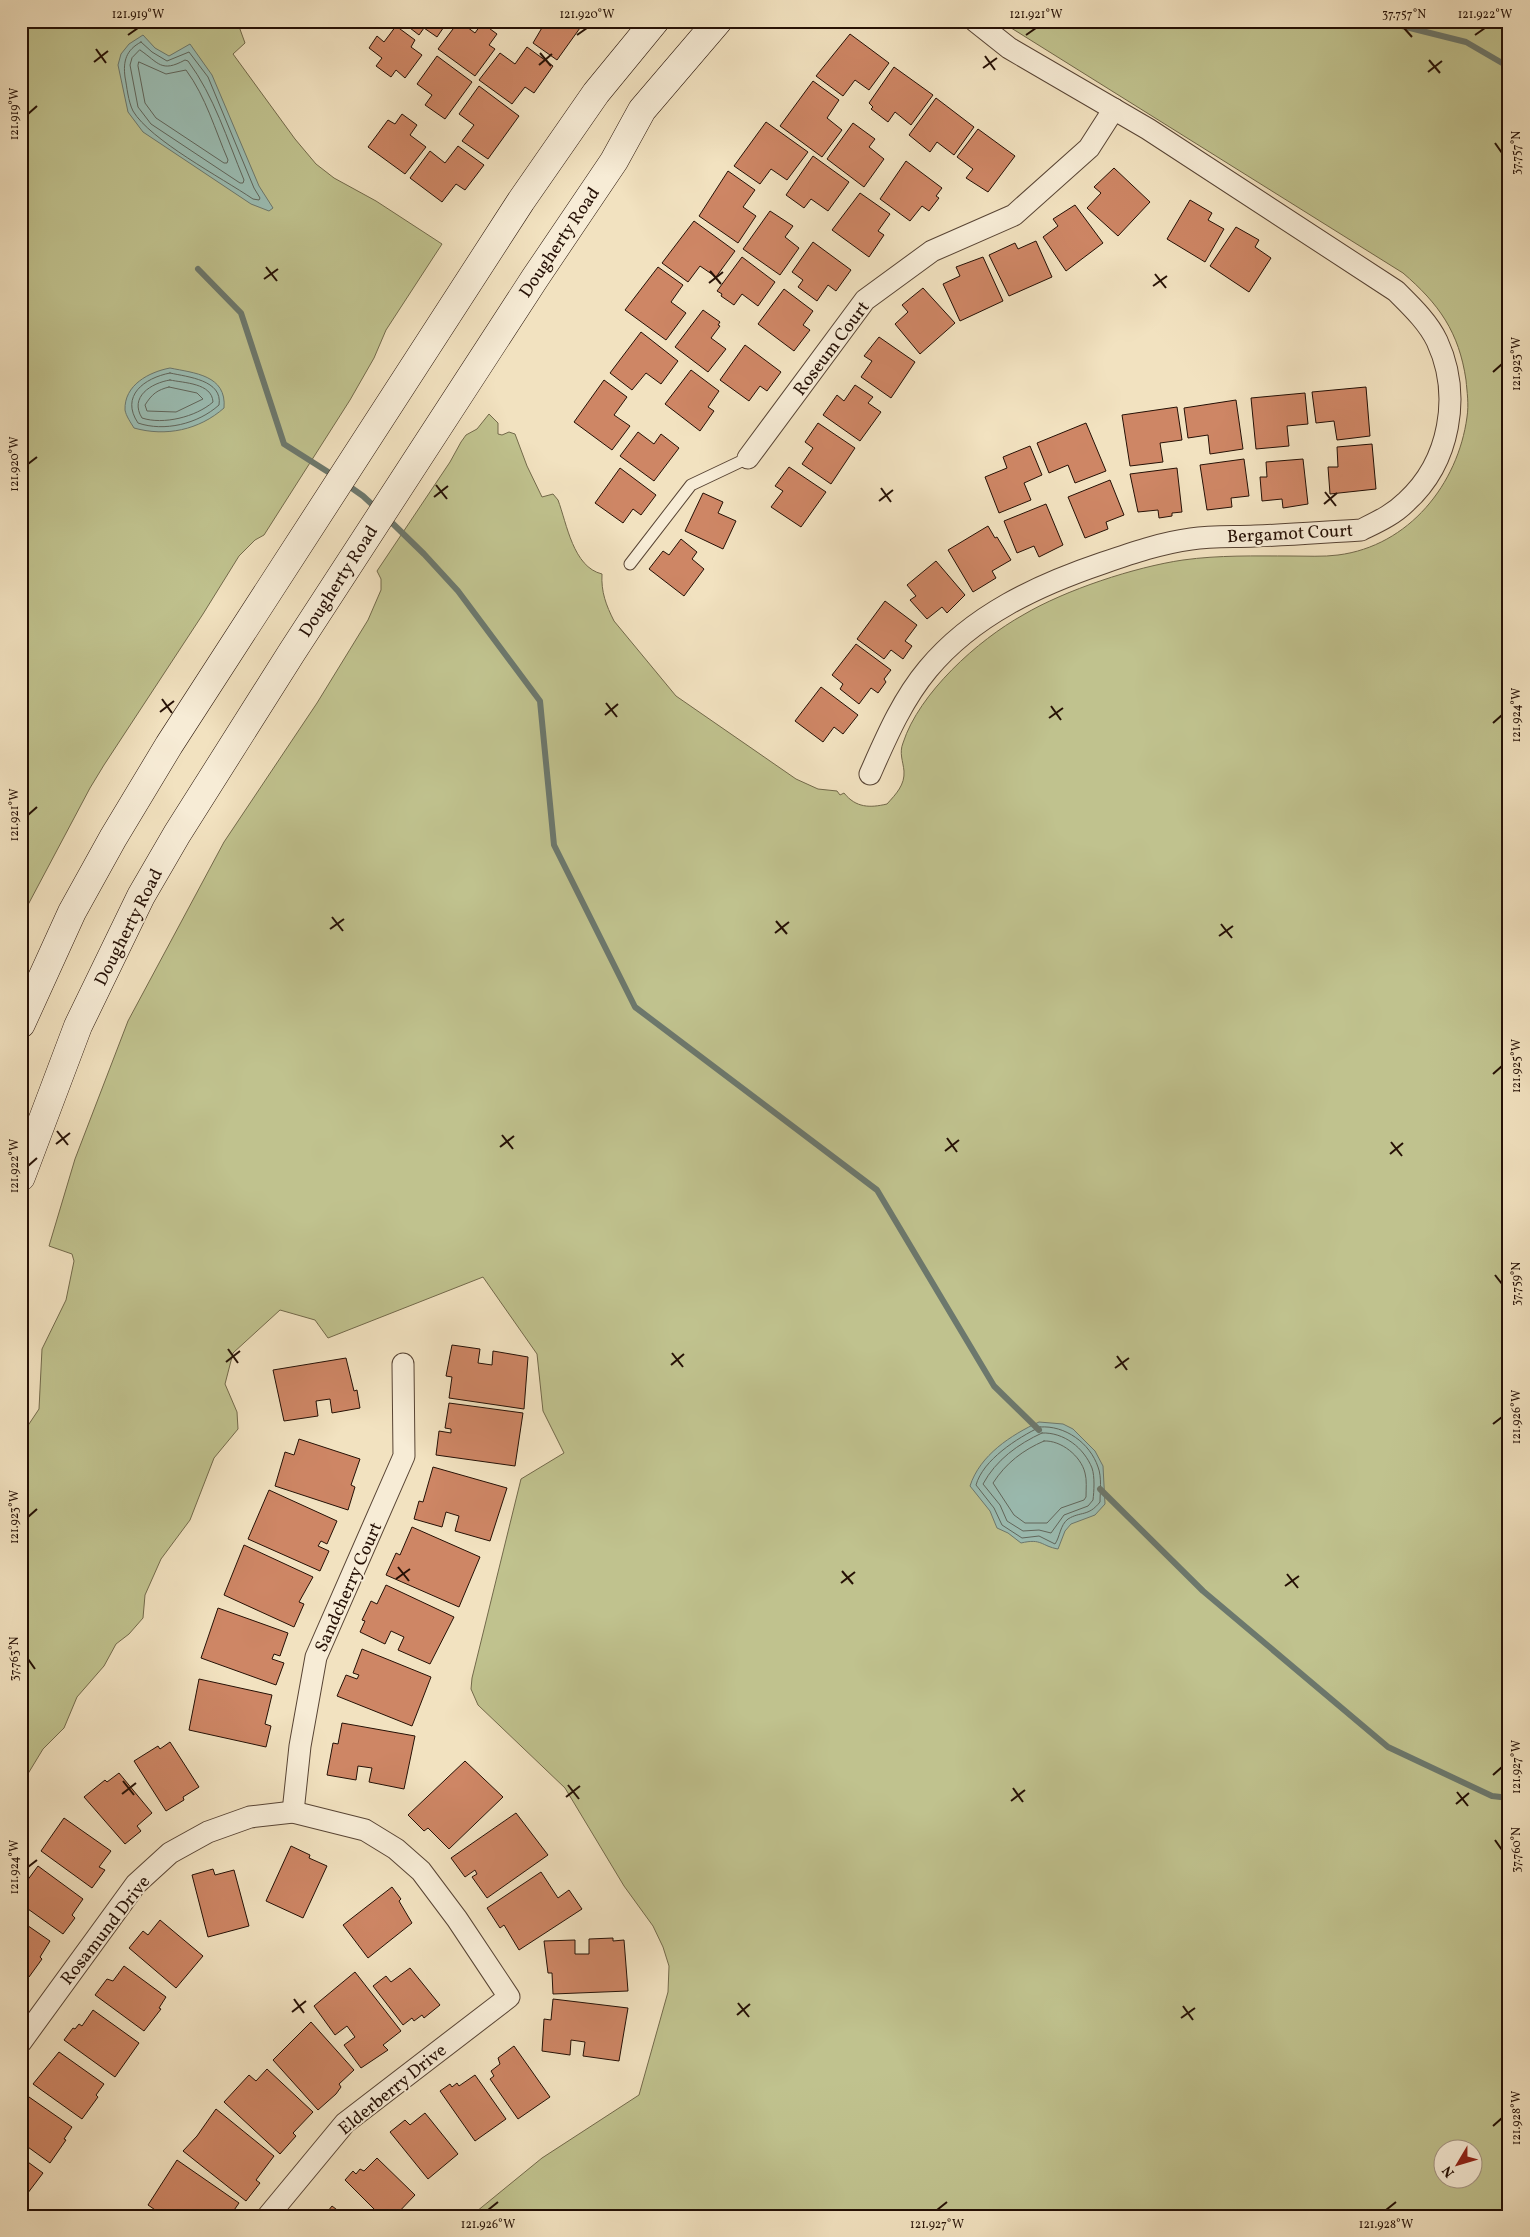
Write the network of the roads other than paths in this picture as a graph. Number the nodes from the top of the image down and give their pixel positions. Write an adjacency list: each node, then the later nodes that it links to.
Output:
1 (656, 21): 8 (main road)
2 (718, 21): 9 (main road, Dougherty Road)
3 (975, 21): 4 (street, Bergamot Court)
4 (1114, 110): 5 (street, Roseum Court); 7 (street, Bergamot Court)
5 (748, 458): 6 (lane)
6 (630, 564)
7 (870, 774)
8 (21, 1024)
9 (21, 1177)
10 (403, 1364): 11 (street, Sandcherry Court)
11 (293, 1812): 12 (street, Rosamund Drive); 13 (street, Rosamund Drive)
12 (509, 1997): 14 (street, Elderberry Drive)
13 (21, 2042)
14 (268, 2216)

